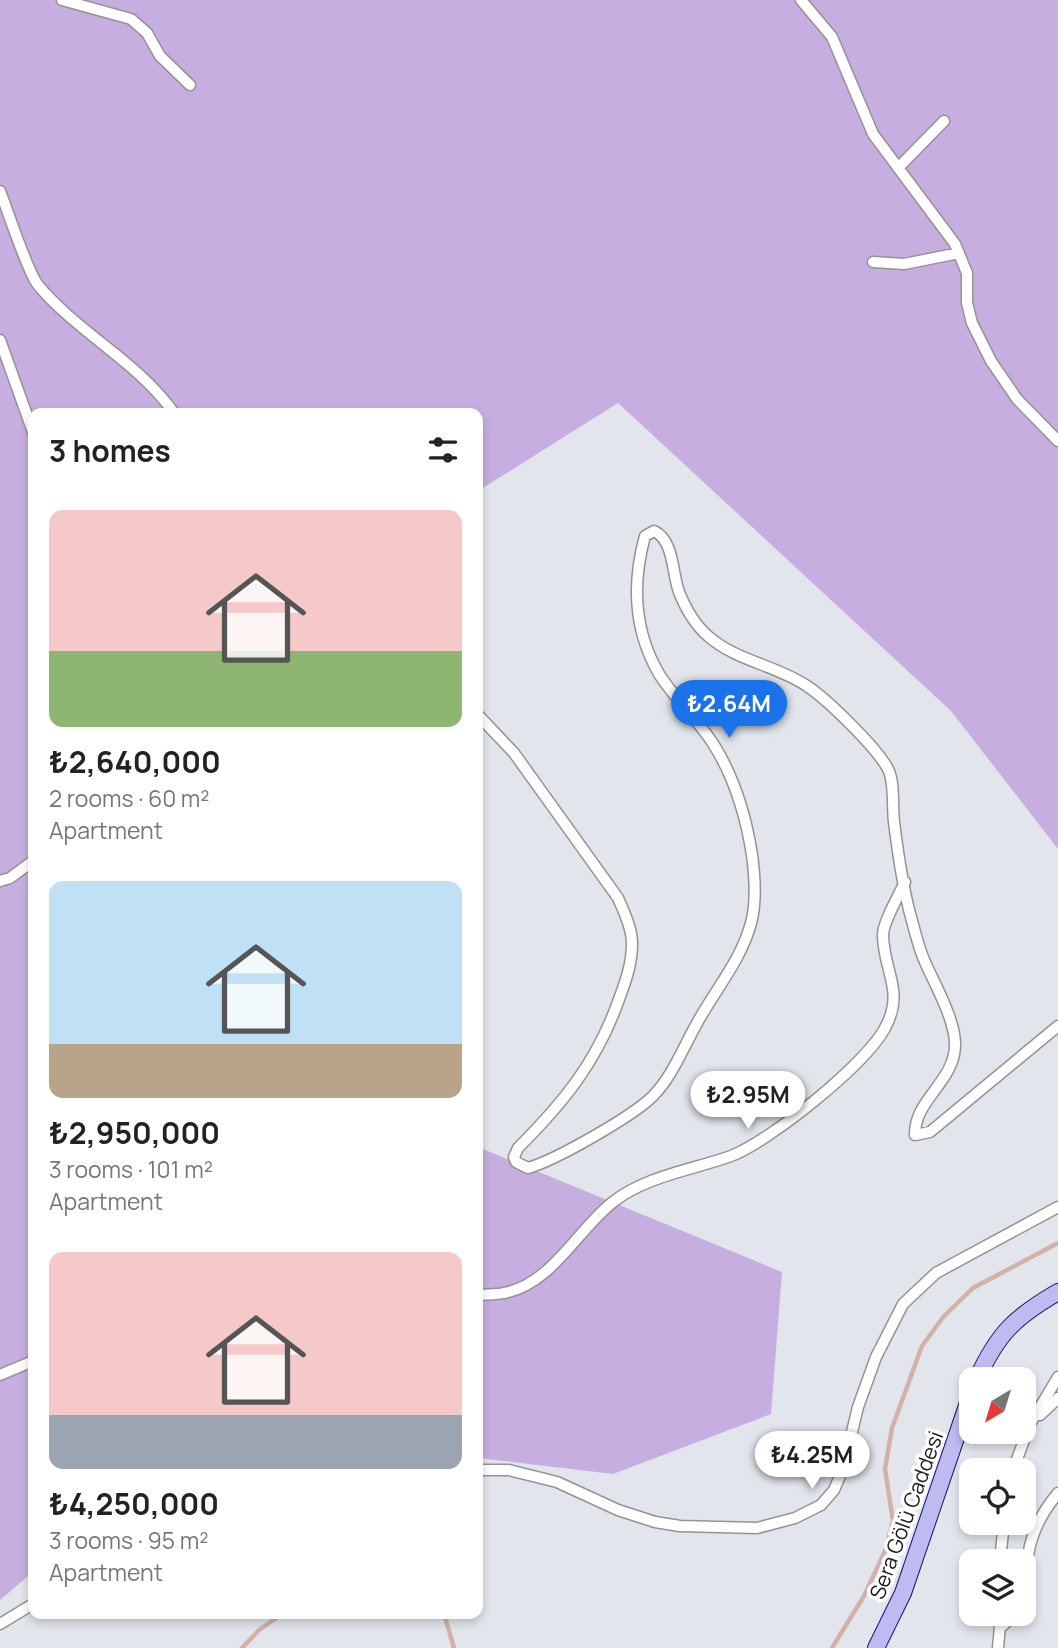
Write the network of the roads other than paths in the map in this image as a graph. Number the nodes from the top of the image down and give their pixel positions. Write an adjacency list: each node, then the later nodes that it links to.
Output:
1 (62, 0): 3 (street)
2 (801, 0): 5 (street)
3 (190, 85)
4 (944, 121): 5 (street)
5 (898, 167): 7 (street)
6 (0, 191): 10 (street)
7 (959, 253): 8 (street); 12 (street)
8 (873, 262)
9 (0, 340): 11 (street)
10 (170, 408)
11 (28, 418)
12 (1058, 441)
13 (483, 720): 16 (street)
14 (28, 864): 15 (street)
15 (0, 881)
16 (905, 883): 17 (street); 20 (street)
17 (1058, 1026)
18 (1058, 1207): 29 (street)
19 (1058, 1292): 22 (main road)
20 (483, 1295)
21 (28, 1363): 23 (street)
22 (983, 1367)
23 (0, 1375)
24 (1058, 1377): 26 (street)
25 (1058, 1398): 27 (street)
26 (1036, 1414)
27 (1036, 1418)
28 (959, 1429): 35 (main road, Sera Gölü Caddesi)
29 (483, 1470)
30 (1058, 1493): 31 (street)
31 (1027, 1549)
32 (28, 1607): 33 (street)
33 (0, 1624)
34 (1001, 1627): 36 (street)
35 (876, 1648)
36 (998, 1648)

